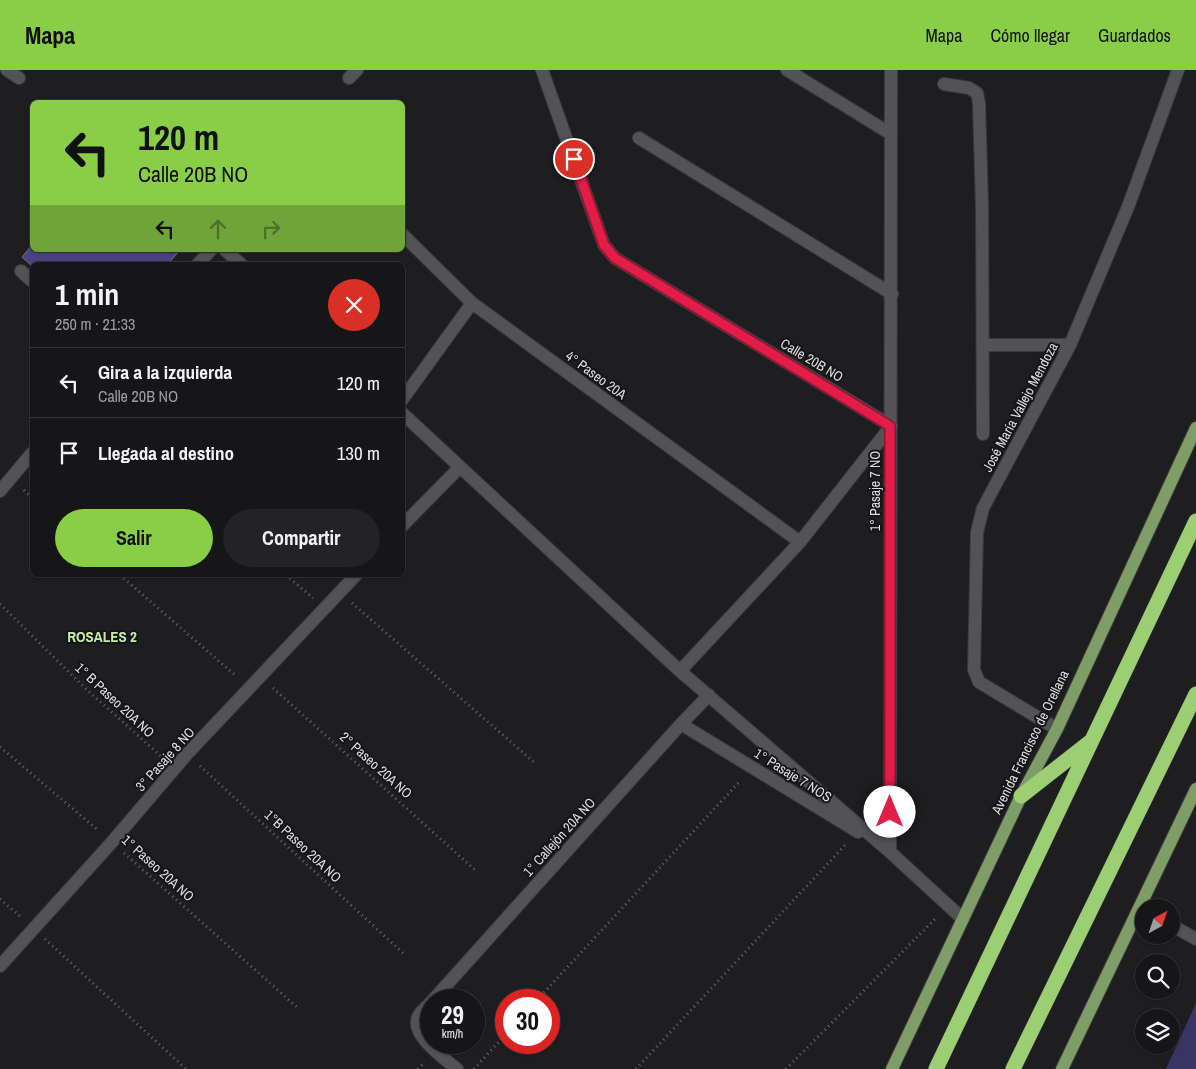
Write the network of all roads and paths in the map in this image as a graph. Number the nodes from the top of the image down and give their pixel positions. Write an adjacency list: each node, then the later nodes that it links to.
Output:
1 (7, 70): 6 (street)
2 (542, 70): 23 (street, Calle 20B NO)
3 (786, 70): 8 (street)
4 (891, 70): 8 (street, 1° Pasaje 7 NO)
5 (1178, 70): 20 (street, José María Vallejo Mendoza)
6 (19, 78)
7 (944, 84): 19 (street)
8 (891, 134): 17 (street, 1° Pasaje 7 NO)
9 (640, 138): 17 (street)
10 (405, 237): 18 (street, 4° Paseo 20A)
11 (209, 252): 13 (street)
12 (227, 252): 14 (street)
13 (200, 262)
14 (239, 262)
15 (21, 271): 16 (street)
16 (30, 279)
17 (892, 294): 23 (street, 1° Pasaje 7 NO)
18 (472, 303): 21 (street); 31 (street, 4° Paseo 20A)
19 (984, 345): 20 (street); 25 (street)
20 (1070, 345): 44 (street, José María Vallejo Mendoza)
21 (405, 396)
22 (405, 416): 27 (street)
23 (890, 426): 31 (street); 55 (street, 1° Pasaje 7 NO)
24 (1196, 428): 44 (main road, Avenida Francisco de Orellana)
25 (983, 434)
26 (30, 455): 28 (street)
27 (460, 467): 30 (street); 38 (street)
28 (0, 491)
29 (1196, 521): 45 (highway)
30 (405, 523)
31 (800, 542): 38 (street)
32 (122, 577): 40 (path)
33 (288, 577): 37 (path)
34 (354, 577): 35 (street, 3° Pasaje 8 NO)
35 (340, 593): 37 (street, 3° Pasaje 8 NO); 48 (path)
36 (0, 604): 50 (path, 1° B Paseo 20A NO)
37 (325, 608): 39 (street, 3° Pasaje 8 NO)
38 (680, 671): 42 (street)
39 (261, 677): 40 (street, 3° Pasaje 8 NO); 56 (path, 2° Paseo 20A NO)
40 (250, 688): 47 (street, 3° Pasaje 8 NO)
41 (1196, 694): 81 (highway)
42 (709, 696): 43 (street, 1° Callejón 20A NO); 55 (street)
43 (681, 724): 49 (street, 1° Pasaje 7 NOS); 67 (street, 1° Callejón 20A NO)
44 (1057, 729): 52 (main road, Avenida Francisco de Orellana)
45 (1093, 739): 52 (highway); 80 (highway)
46 (0, 747): 54 (path, 1° Paseo 20A NO)
47 (187, 754): 50 (street, 3° Pasaje 8 NO); 65 (path, 1°B Paseo 20A NO)
48 (536, 764)
49 (753, 767): 53 (street, 1° Pasaje 7 NOS); 68 (path)
50 (174, 769): 54 (street, 3° Pasaje 8 NO)
51 (1196, 789): 58 (main road)
52 (1021, 796): 60 (main road, Avenida Francisco de Orellana)
53 (857, 832): 55 (street, 1° Pasaje 7 NOS); 77 (path)
54 (112, 842): 62 (street, 3° Pasaje 8 NO); 69 (path, 1° Paseo 20A NO)
55 (890, 852): 59 (street)
56 (475, 870)
57 (0, 899): 62 (path)
58 (1146, 899)
59 (948, 906): 60 (street); 78 (path)
60 (963, 919): 79 (main road, Avenida Francisco de Orellana)
61 (1135, 922): 82 (main road)
62 (34, 929): 66 (street, 3° Pasaje 8 NO); 74 (path)
63 (1180, 930): 64 (street)
64 (1196, 939)
65 (403, 953)
66 (0, 966)
67 (443, 989)
68 (547, 989)
69 (299, 1009)
70 (420, 1015): 71 (street, 1° Callejón 20A NO)
71 (420, 1034)
72 (495, 1046): 76 (path)
73 (440, 1054): 75 (street, 1° Callejón 20A NO)
74 (186, 1069)
75 (457, 1069)
76 (473, 1069)
77 (636, 1069)
78 (786, 1069)
79 (892, 1069)
80 (936, 1069)
81 (1014, 1069)
82 (1062, 1069)

